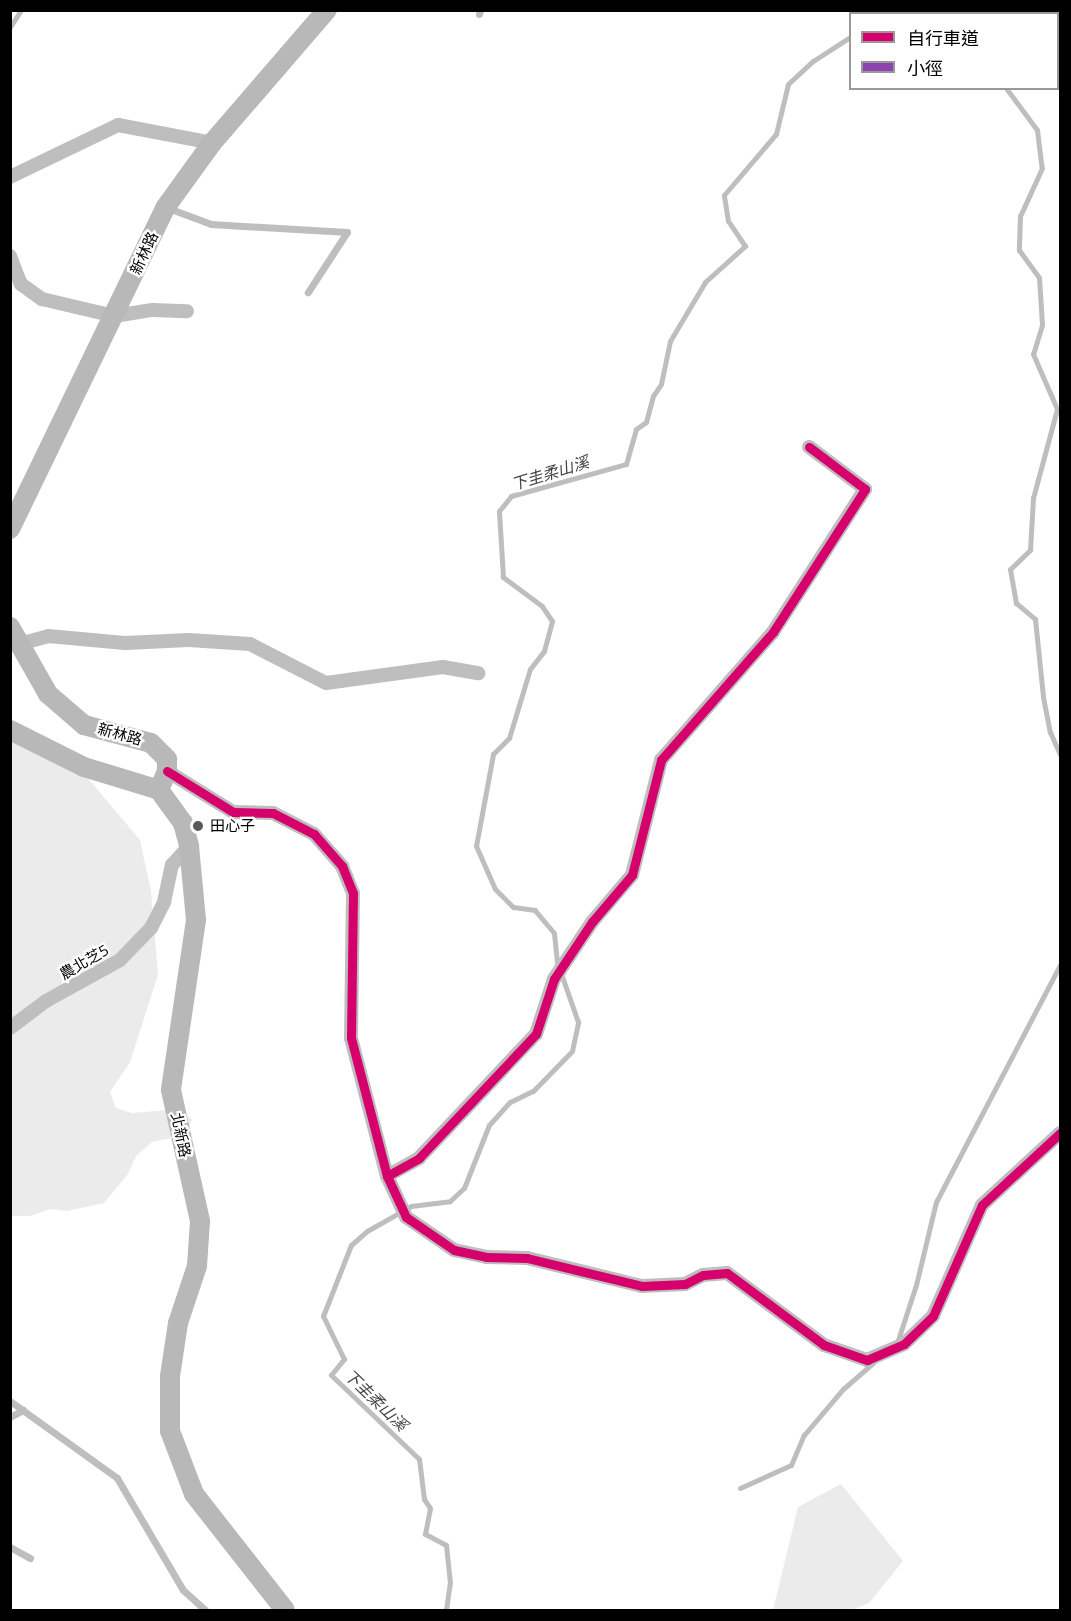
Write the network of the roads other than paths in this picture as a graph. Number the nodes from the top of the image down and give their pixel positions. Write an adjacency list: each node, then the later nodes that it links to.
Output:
1 (327, 10): 2 (main road, 新林路)
2 (212, 143): 3 (street); 4 (main road, 新林路)
3 (10, 177)
4 (165, 208): 6 (lane); 8 (main road, 新林路)
5 (10, 256): 8 (street)
6 (308, 292)
7 (187, 311): 8 (street)
8 (114, 316): 10 (main road, 新林路)
9 (808, 447): 19 (street)
10 (10, 529)
11 (15, 636): 12 (street); 14 (main road, 新林路)
12 (478, 673)
13 (10, 730): 15 (main road)
14 (167, 771): 15 (main road); 19 (street)
15 (159, 790): 16 (main road, 北新路)
16 (189, 846): 17 (street, 農北芝5); 26 (main road, 北新路)
17 (10, 1028)
18 (1060, 1133): 19 (street)
19 (387, 1176)
20 (10, 1401): 21 (lane)
21 (23, 1410): 22 (lane); 25 (lane)
22 (10, 1417)
23 (10, 1547): 24 (lane)
24 (30, 1558)
25 (205, 1611)
26 (285, 1611)

